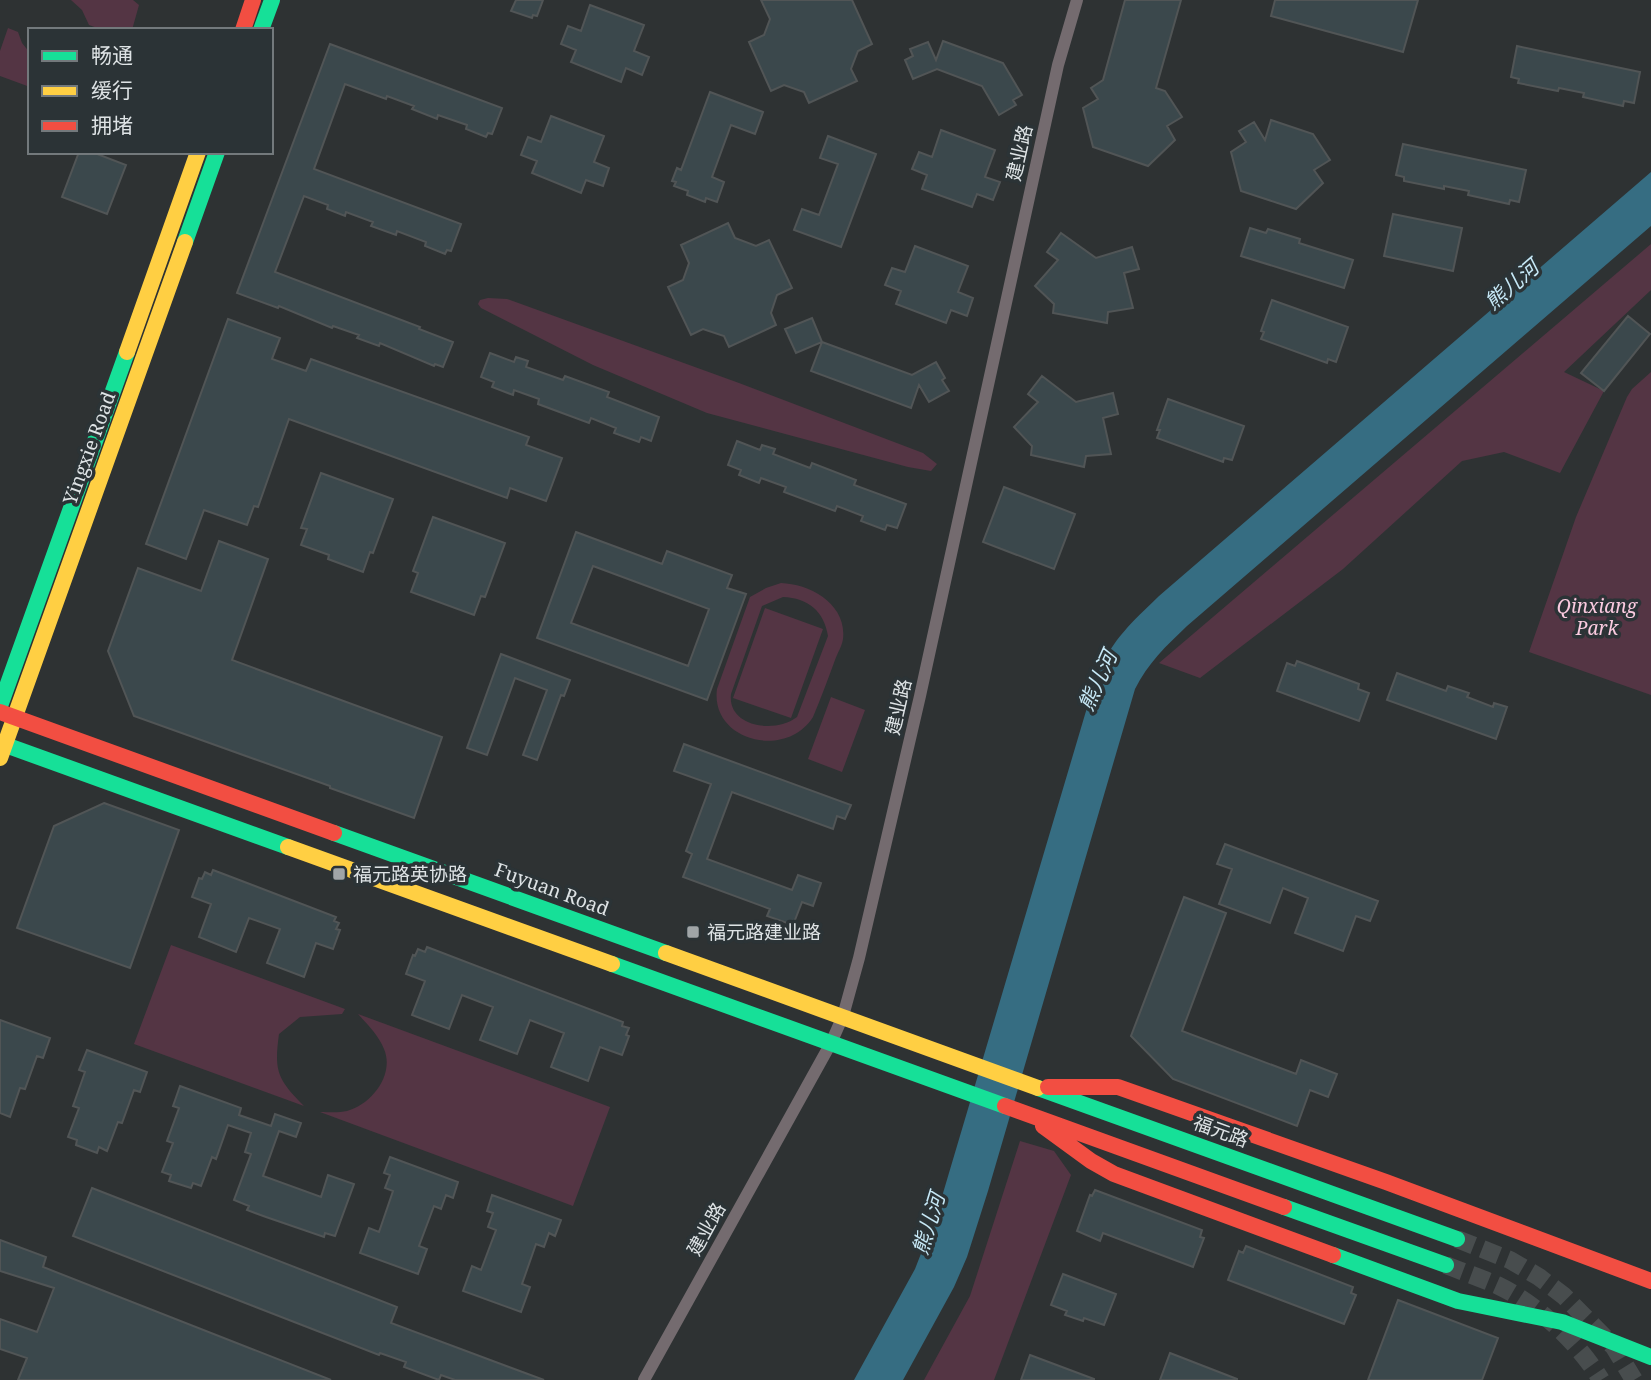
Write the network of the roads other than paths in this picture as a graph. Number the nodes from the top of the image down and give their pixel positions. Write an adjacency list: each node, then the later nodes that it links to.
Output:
1 (253, 0): 4 (main road)
2 (272, 0): 5 (main road)
3 (1077, 0): 11 (street, 建业路)
4 (244, 28)
5 (262, 28)
6 (197, 154): 8 (main road, Yingxie Road)
7 (217, 154): 9 (main road, Yingxie Road)
8 (0, 706)
9 (7, 714): 10 (main road, Yingxie Road); 11 (main road, Fuyuan Road)
10 (2, 748): 12 (main road)
11 (843, 1017): 12 (street, 建业路); 13 (main road, Fuyuan Road)
12 (831, 1043): 15 (main road); 20 (street, 建业路)
13 (972, 1063): 14 (main road, 福元路)
14 (1032, 1085): 16 (main road, 福元路); 18 (main road)
15 (1020, 1111): 17 (main road); 19 (main road)
16 (1457, 1239)
17 (1446, 1265)
18 (1651, 1281)
19 (1651, 1357)
20 (644, 1380)

